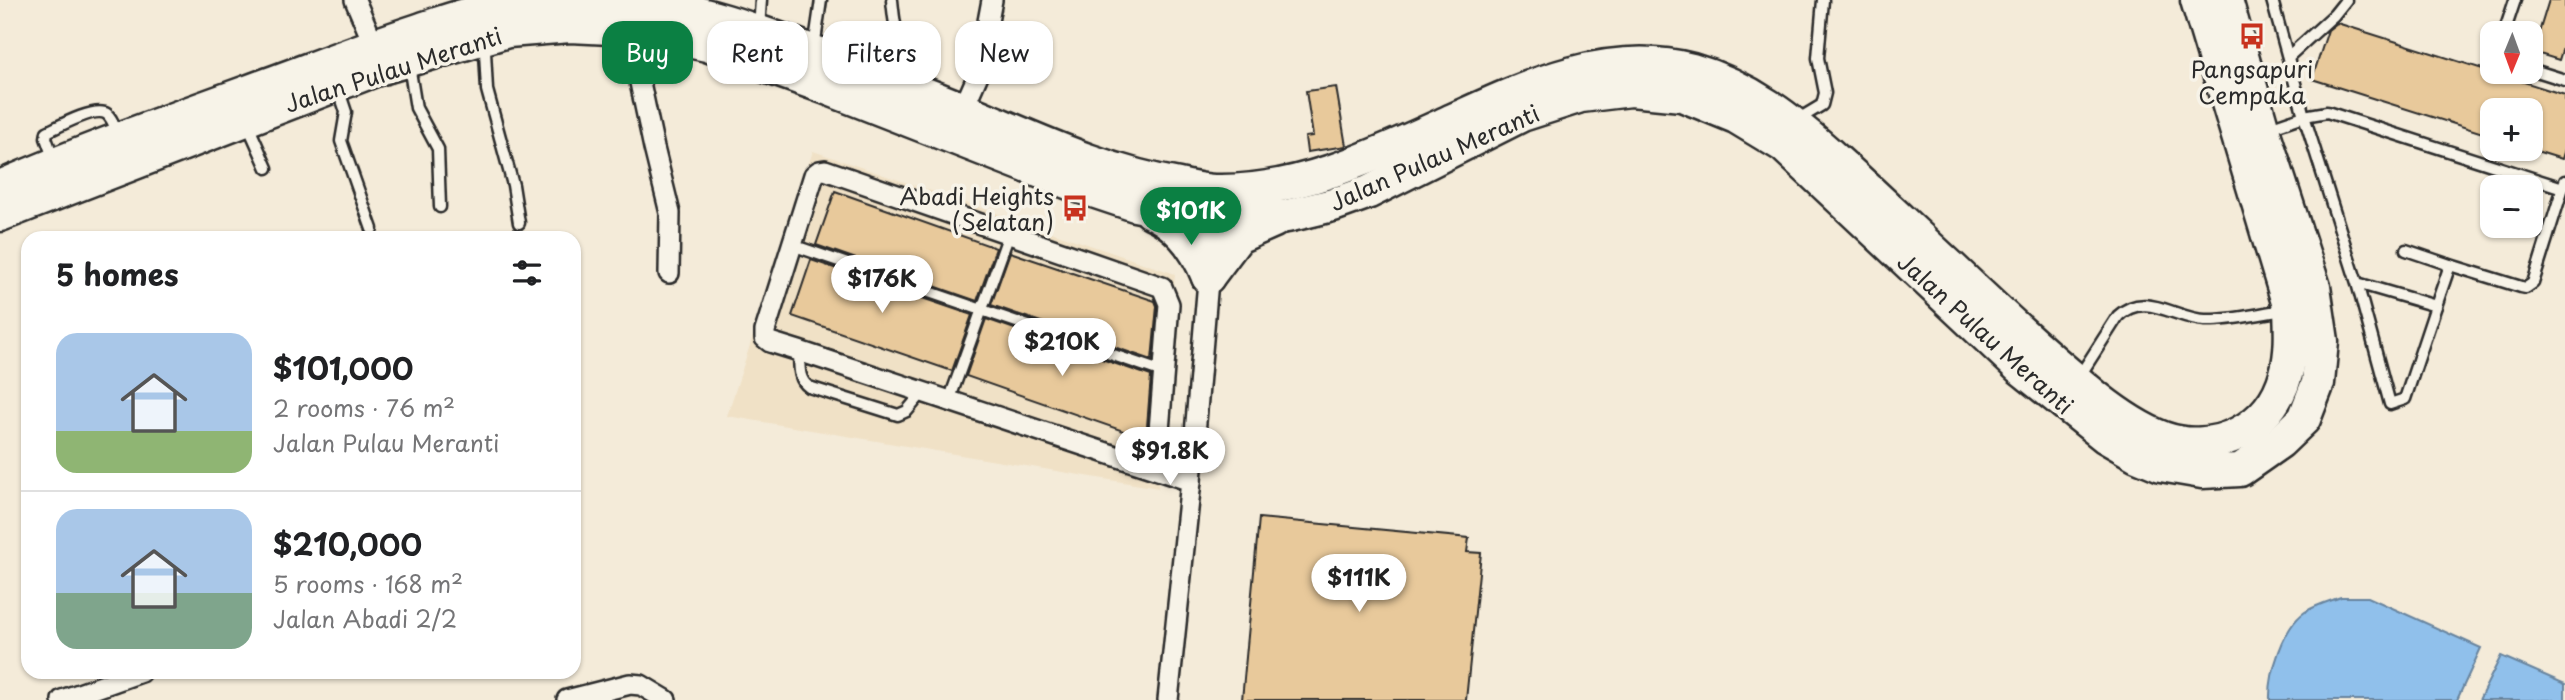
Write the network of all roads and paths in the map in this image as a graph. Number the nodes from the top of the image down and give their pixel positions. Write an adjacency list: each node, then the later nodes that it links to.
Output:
1 (355, 0): 19 (street)
2 (761, 0): 16 (lane)
3 (821, 0): 21 (lane)
4 (892, 0): 27 (lane)
5 (992, 0): 28 (street)
6 (1823, 0): 31 (lane)
7 (2197, 0): 51 (main road, Jalan Pulau Meranti)
8 (2226, 0): 32 (main road, Jalan Pulau Meranti)
9 (2272, 0): 22 (lane)
10 (2346, 0): 22 (lane)
11 (2515, 0): 17 (lane)
12 (563, 1): 14 (main road, Jalan Pulau Meranti); 19 (main road, Jalan Pulau Meranti)
13 (657, 3): 14 (main road, Jalan Pulau Meranti); 15 (main road, Jalan Pulau Meranti)
14 (626, 10): 18 (main road, Jalan Pulau Meranti); 36 (main road, Jalan Pulau Meranti); 47 (street)
15 (720, 21)
16 (759, 21)
17 (2508, 21)
18 (481, 38): 23 (main road, Jalan Pulau Meranti); 41 (lane)
19 (374, 45): 35 (main road, Jalan Pulau Meranti)
20 (808, 50): 21 (main road, Jalan Pulau Meranti)
21 (814, 52): 27 (main road, Jalan Pulau Meranti)
22 (2288, 57): 29 (lane)
23 (408, 61): 26 (main road, Jalan Pulau Meranti); 38 (lane)
24 (2543, 73): 25 (lane)
25 (2565, 80)
26 (337, 84): 30 (main road, Jalan Pulau Meranti); 42 (lane)
27 (911, 88): 28 (main road, Jalan Pulau Meranti)
28 (963, 109): 37 (main road, Jalan Pulau Meranti)
29 (2304, 116): 32 (lane); 34 (lane); 49 (lane)
30 (245, 119): 33 (lane); 39 (main road, Jalan Pulau Meranti)
31 (1794, 122): 37 (main road, Jalan Pulau Meranti); 55 (main road, Jalan Pulau Meranti)
32 (2263, 130): 40 (main road, Jalan Pulau Meranti)
33 (267, 168)
34 (2564, 185): 46 (lane)
35 (0, 187)
36 (1135, 205): 37 (main road, Jalan Pulau Meranti); 48 (main road)
37 (1214, 206): 40 (main road, Jalan Pulau Meranti); 48 (street)
38 (440, 207)
39 (0, 215)
40 (1287, 216): 48 (main road)
41 (519, 223)
42 (372, 229)
43 (1009, 234): 44 (street); 52 (lane); 54 (street)
44 (792, 245): 52 (lane); 53 (street)
45 (2406, 250): 46 (lane)
46 (2450, 265): 50 (lane)
47 (669, 273)
48 (1208, 278): 59 (street)
49 (2357, 283): 50 (lane); 50 (lane)
50 (2436, 306)
51 (2290, 309): 55 (lane); 55 (main road, Jalan Pulau Meranti)
52 (982, 310): 54 (lane); 57 (lane)
53 (799, 351): 56 (street); 56 (lane)
54 (1163, 372): 58 (street)
55 (2077, 380)
56 (923, 392): 57 (street)
57 (949, 401): 58 (street)
58 (1156, 469): 59 (street)
59 (1191, 481): 65 (street)
60 (121, 679): 62 (street)
61 (640, 692): 63 (street); 64 (street)
62 (62, 700)
63 (567, 700)
64 (666, 700)
65 (1168, 700)

